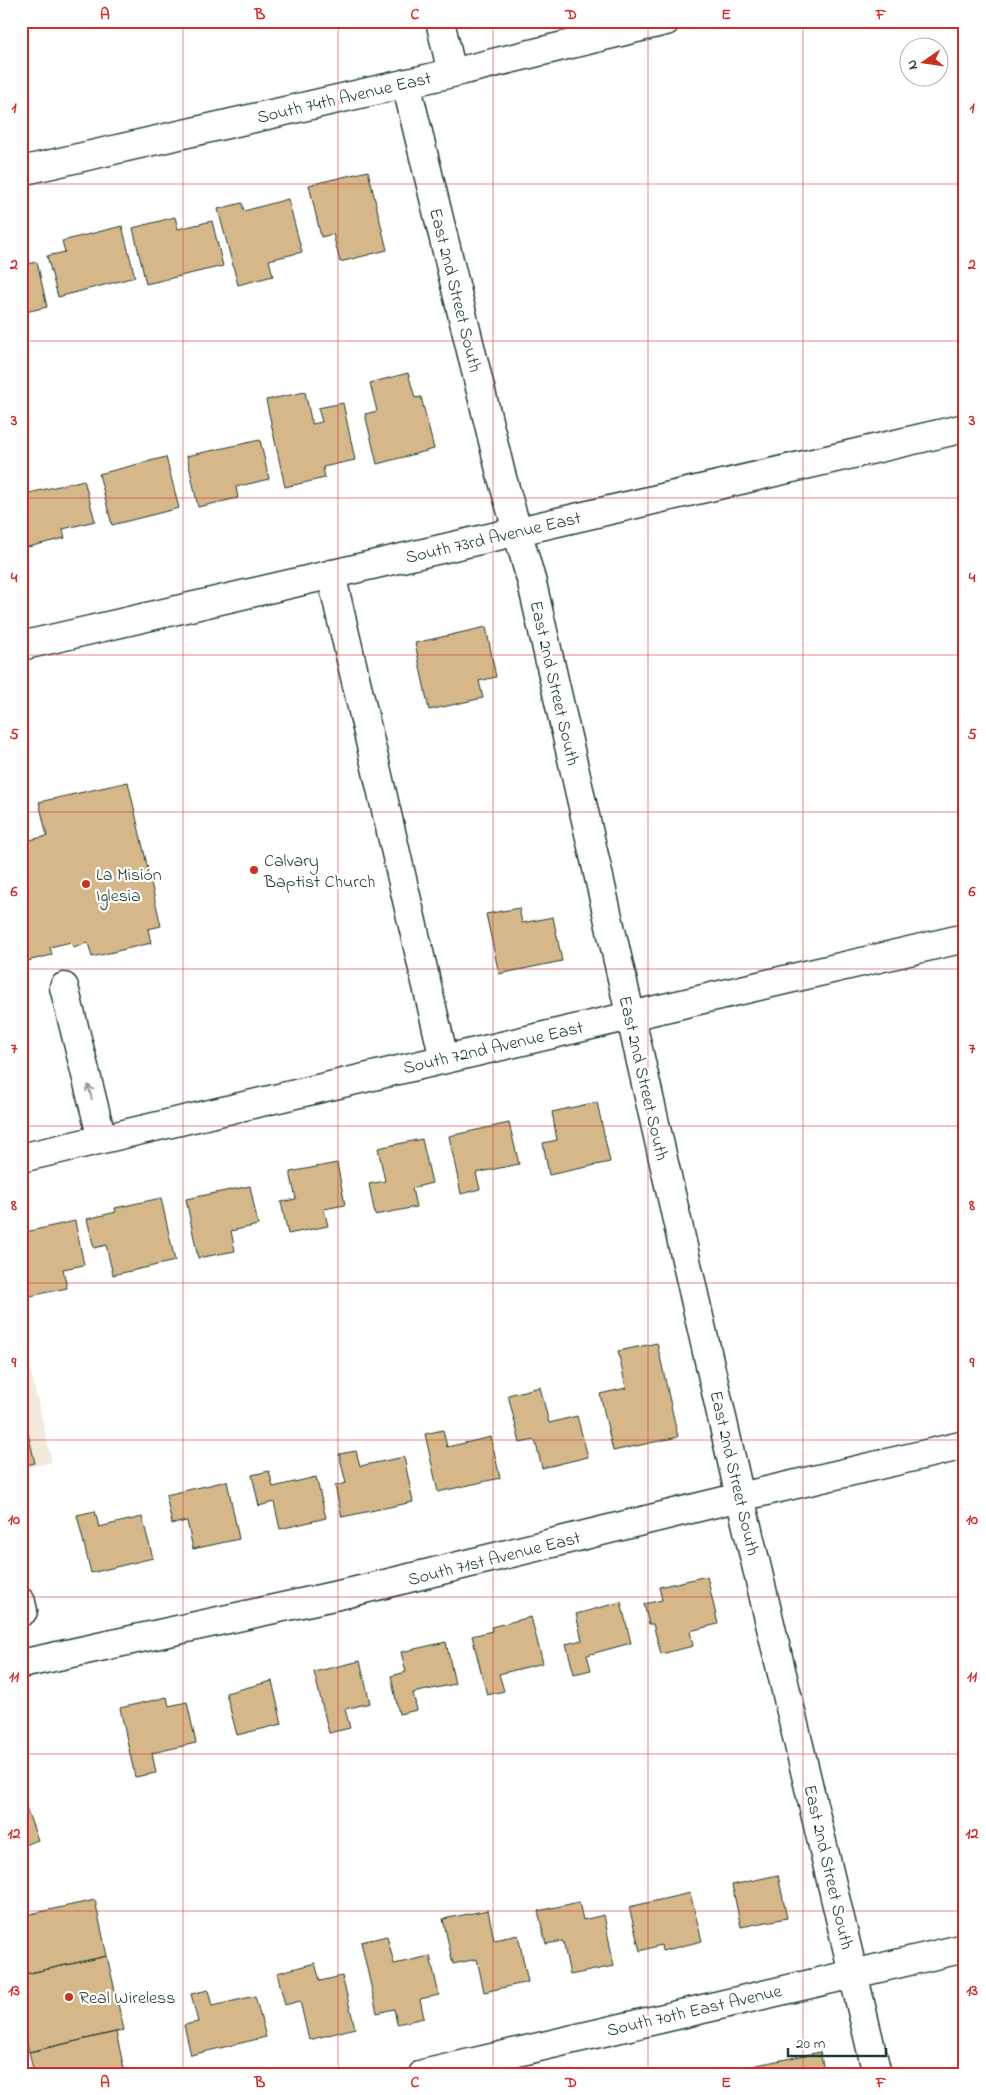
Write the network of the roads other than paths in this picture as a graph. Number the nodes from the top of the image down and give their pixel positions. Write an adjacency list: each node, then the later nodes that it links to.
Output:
1 (440, 21): 3 (street)
2 (666, 21): 3 (street, South 74th Avenue East)
3 (452, 73): 4 (street, South 74th Avenue East)
4 (406, 83): 5 (street, South 74th Avenue East); 7 (street, East 2nd Street South)
5 (21, 171)
6 (965, 428): 7 (street, South 73rd Avenue East)
7 (518, 531): 8 (street, South 73rd Avenue East); 12 (street, East 2nd Street South)
8 (331, 574): 9 (street, South 73rd Avenue East); 13 (street)
9 (21, 646)
10 (965, 938): 12 (street, South 72nd Avenue East)
11 (64, 988): 14 (street, one-way to 11)
12 (629, 1015): 13 (street, South 72nd Avenue East); 17 (street, East 2nd Street South)
13 (444, 1059): 14 (street, South 72nd Avenue East)
14 (102, 1139): 15 (street, South 72nd Avenue East)
15 (21, 1158)
16 (965, 1445): 17 (street, South 71st Avenue East)
17 (740, 1497): 20 (street, South 71st Avenue East); 22 (street, East 2nd Street South)
18 (21, 1602): 19 (street)
19 (21, 1612)
20 (21, 1664)
21 (965, 1948): 22 (street, South 70th East Avenue)
22 (854, 1973): 23 (street, South 70th East Avenue); 24 (street, East 2nd Street South)
23 (423, 2074)
24 (877, 2074)

